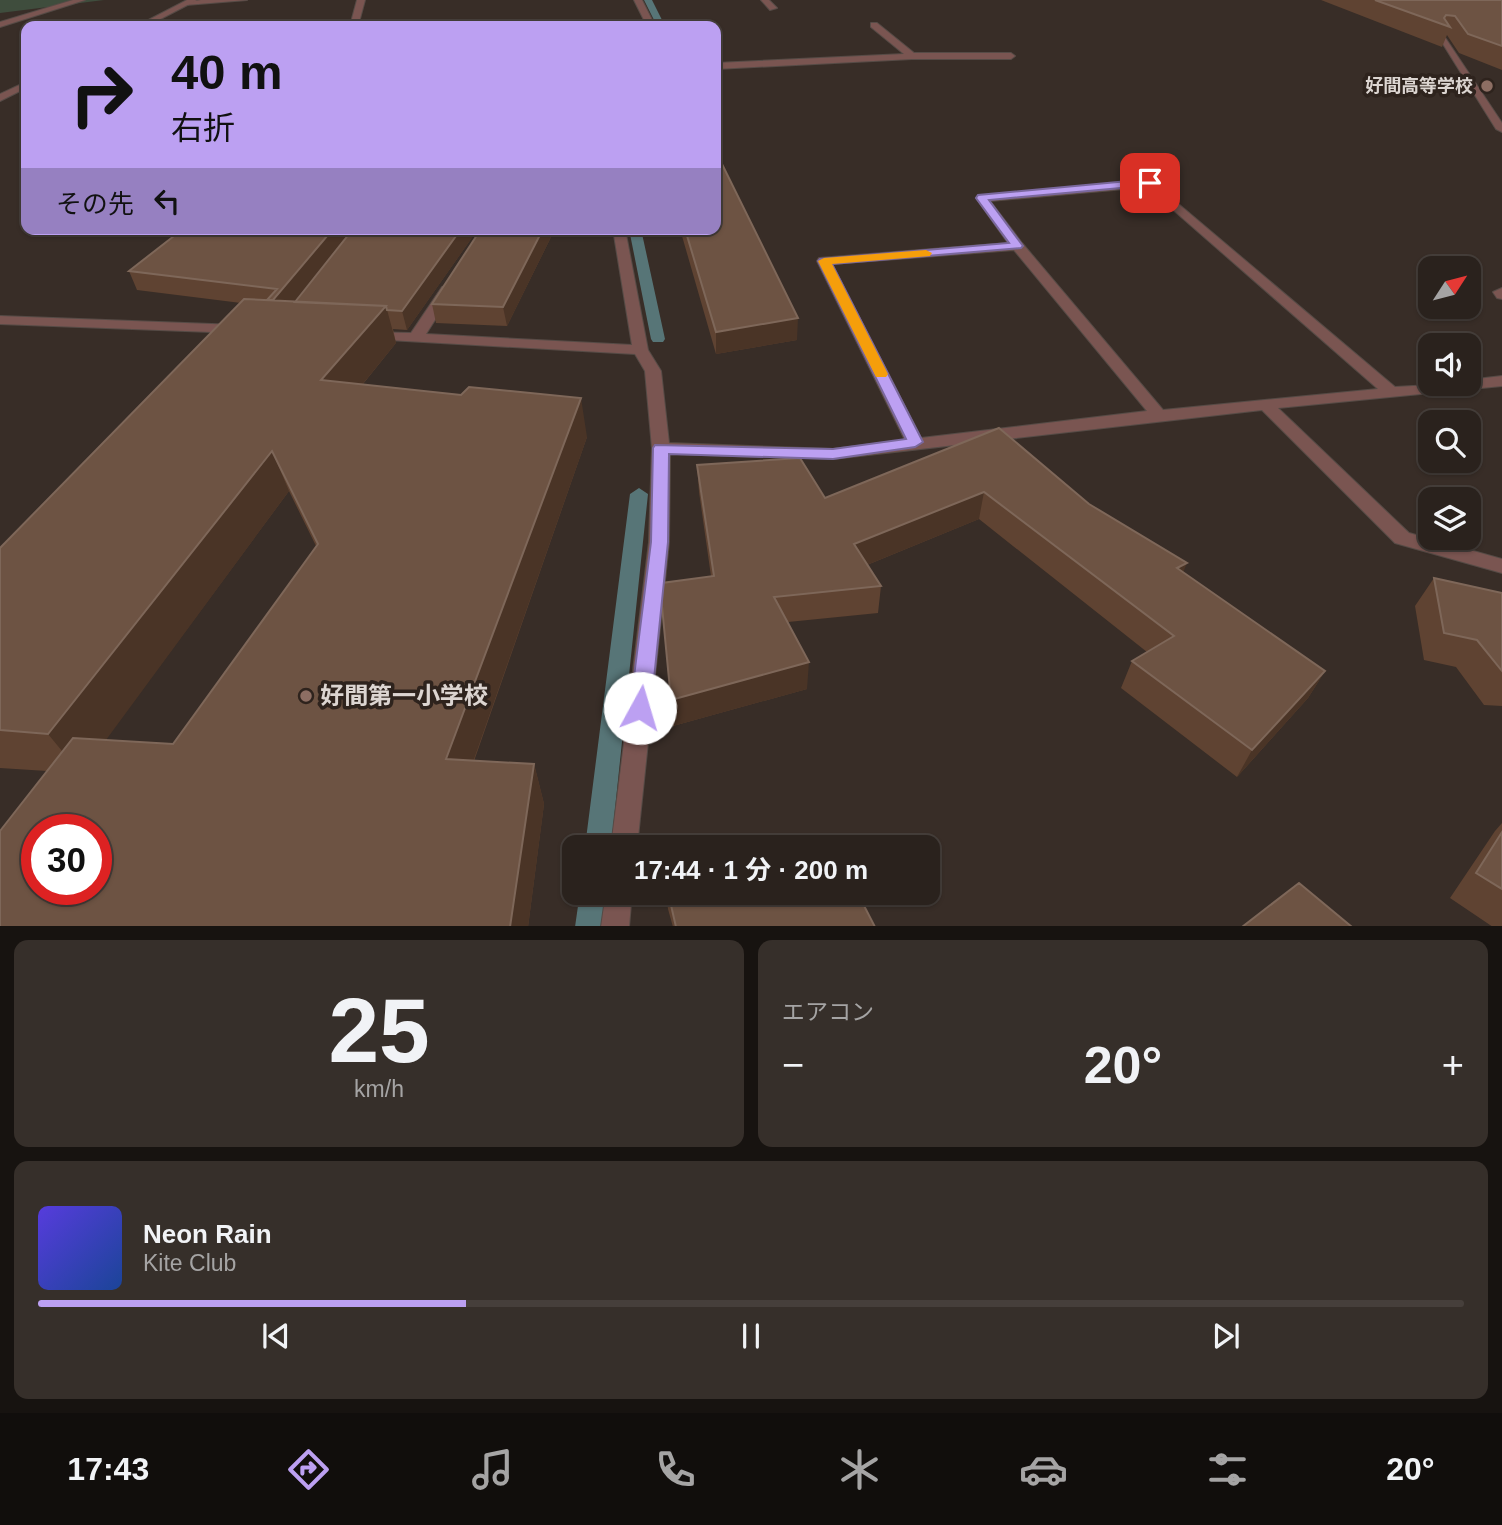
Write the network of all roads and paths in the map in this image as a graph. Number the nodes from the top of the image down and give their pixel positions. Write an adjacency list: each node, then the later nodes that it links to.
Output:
1 (81, 0): 11 (street)
2 (243, 0): 6 (street)
3 (361, 0): 9 (street)
4 (638, 0): 10 (street)
5 (765, 0): 7 (street)
6 (190, 2): 8 (street)
7 (773, 8)
8 (151, 21)
9 (355, 21)
10 (648, 21)
11 (1, 25)
12 (874, 25): 14 (street)
13 (1441, 38): 19 (street)
14 (912, 56): 15 (street); 16 (street)
15 (1011, 56)
16 (721, 66)
17 (21, 88): 18 (street)
18 (0, 98)
19 (1501, 129)
20 (620, 235): 27 (street)
21 (1017, 246): 29 (street); 31 (street); 32 (street)
22 (458, 272): 26 (street)
23 (0, 320): 24 (street)
24 (256, 329)
25 (349, 334): 26 (street)
26 (416, 337): 27 (street)
27 (640, 350): 33 (street)
28 (1502, 381): 29 (street)
29 (1391, 392): 30 (street)
30 (1266, 405): 31 (street); 34 (street)
31 (1159, 415): 32 (street)
32 (915, 442): 33 (street)
33 (661, 448): 35 (street)
34 (1502, 566)
35 (625, 835)
36 (617, 905): 37 (street)
37 (615, 926)

